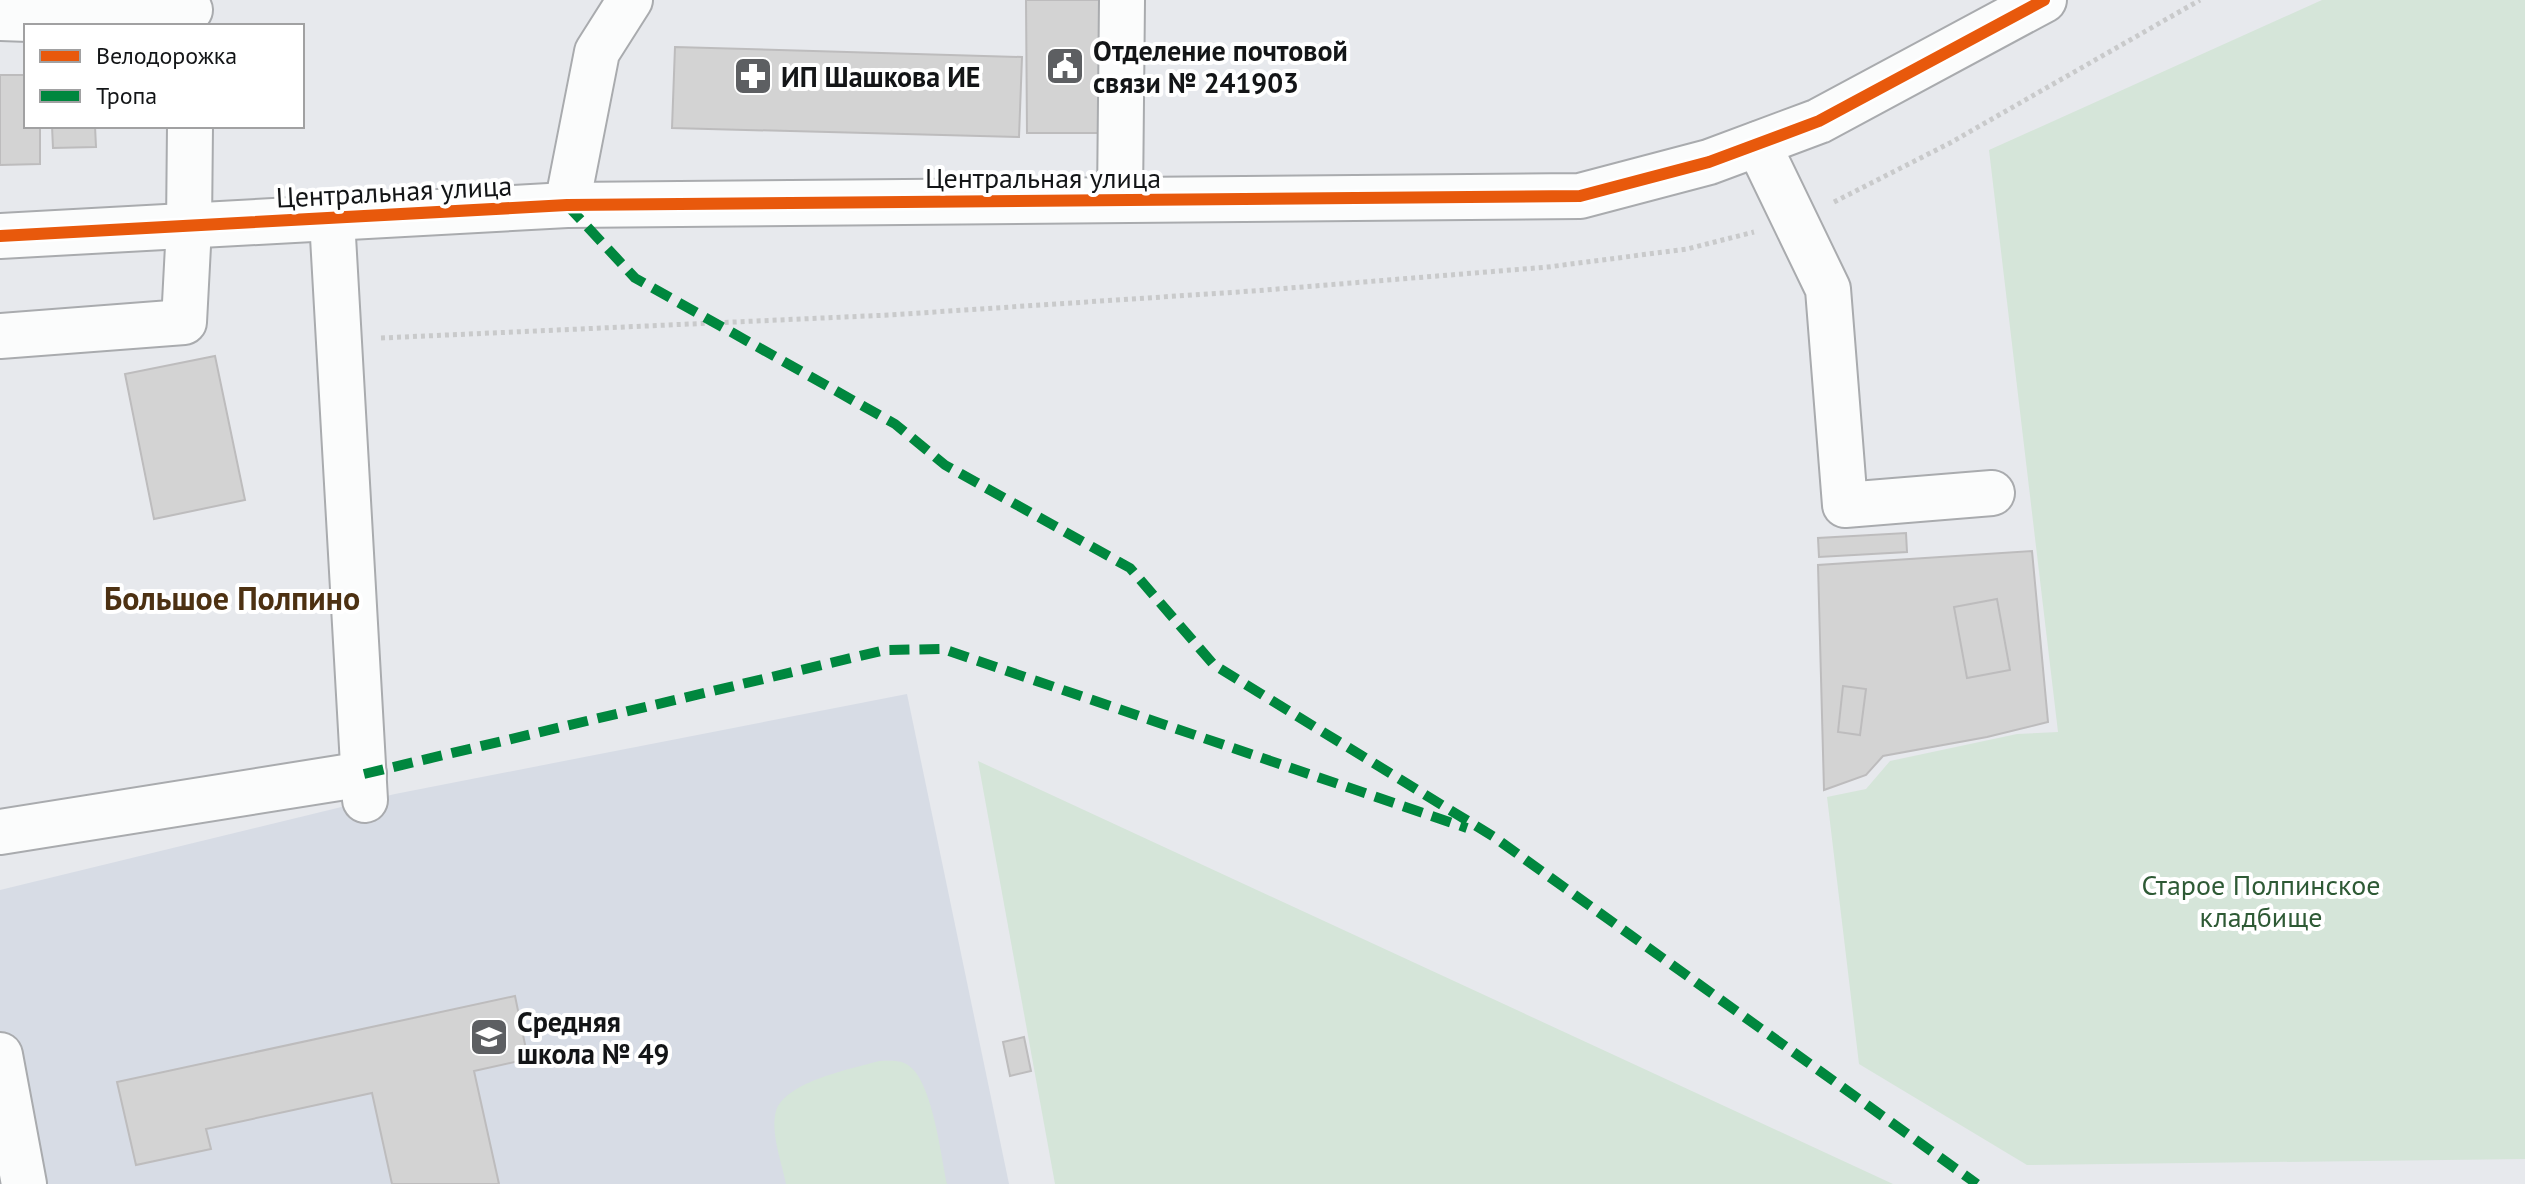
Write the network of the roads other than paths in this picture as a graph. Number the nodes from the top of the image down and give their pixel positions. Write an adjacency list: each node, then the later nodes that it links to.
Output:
1 (630, 0): 9 (street)
2 (1122, 0): 8 (street)
3 (2044, 0): 7 (street, Центральная улица)
4 (190, 12): 5 (street)
5 (0, 18)
6 (190, 128): 11 (street)
7 (1758, 144): 8 (street, Центральная улица); 14 (street)
8 (1120, 200): 9 (street, Центральная улица)
9 (567, 205): 10 (street, Центральная улица)
10 (332, 219): 11 (street, Центральная улица); 15 (street)
11 (189, 227): 12 (street, Центральная улица); 13 (street)
12 (0, 236)
13 (0, 336)
14 (1992, 493)
15 (0, 832)
16 (0, 1055): 17 (street)
17 (24, 1184)

